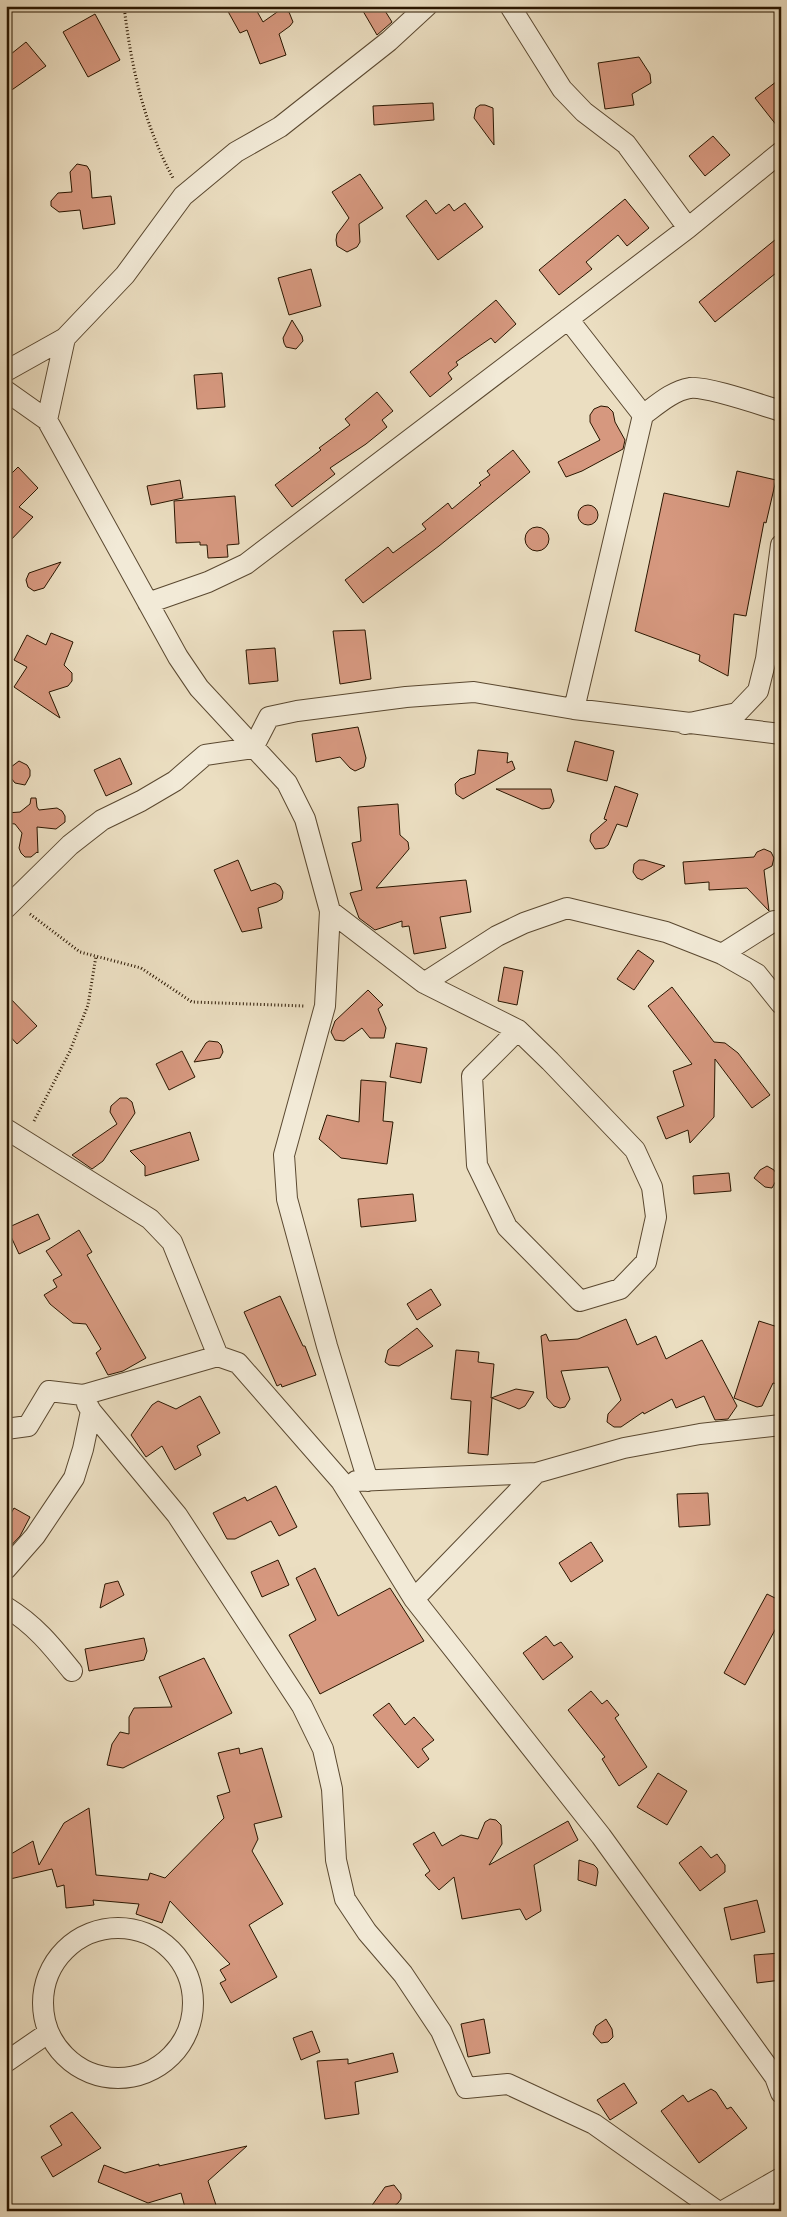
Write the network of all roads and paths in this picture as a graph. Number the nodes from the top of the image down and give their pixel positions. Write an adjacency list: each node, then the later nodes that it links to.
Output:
1 (124, 6): 5 (path)
2 (427, 6): 5 (street)
3 (510, 6): 6 (street)
4 (781, 152): 6 (street)
5 (183, 196): 8 (street)
6 (688, 228): 7 (street)
7 (568, 319): 12 (street); 15 (street)
8 (65, 338): 9 (street); 13 (street)
9 (6, 371)
10 (6, 391): 13 (street)
11 (781, 411): 12 (street)
12 (643, 414): 16 (street)
13 (47, 420): 15 (street)
14 (781, 545): 17 (street)
15 (148, 603): 19 (street)
16 (574, 709): 17 (street); 19 (street)
17 (685, 724): 18 (street)
18 (781, 734)
19 (253, 748): 21 (street); 22 (street)
20 (781, 870): 23 (path)
21 (9, 904): 25 (path)
22 (330, 911): 26 (street); 28 (street)
23 (777, 922): 24 (street)
24 (722, 954): 26 (street); 27 (street)
25 (96, 956): 28 (path); 31 (path)
26 (424, 984): 29 (street)
27 (781, 1004)
28 (325, 1006): 38 (street)
29 (518, 1030): 29 (street)
30 (6, 1129): 31 (street)
31 (24, 1139): 32 (street)
32 (218, 1356): 33 (street); 37 (street)
33 (87, 1403): 35 (street); 39 (street); 49 (street)
34 (781, 1425): 36 (street)
35 (6, 1429)
36 (536, 1473): 38 (street); 40 (street)
37 (341, 1481): 38 (street); 40 (street)
38 (368, 1481)
39 (6, 1569)
40 (414, 1599): 45 (street)
41 (6, 1606): 42 (street)
42 (72, 1671)
43 (48, 2033): 43 (street); 44 (street)
44 (6, 2062)
45 (779, 2080)
46 (780, 2178): 50 (street); 51 (street)
47 (6, 2200): 48 (path)
48 (14, 2211)
49 (717, 2211)
50 (723, 2211)
51 (755, 2211)

